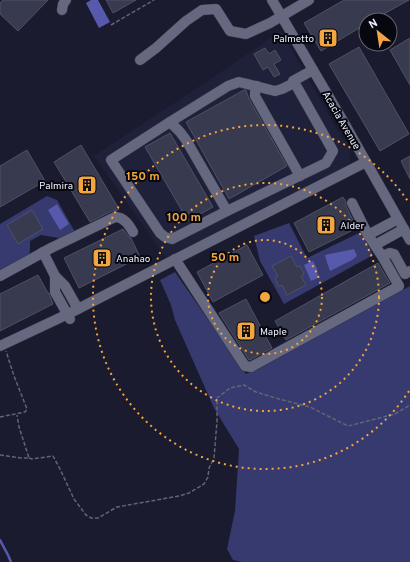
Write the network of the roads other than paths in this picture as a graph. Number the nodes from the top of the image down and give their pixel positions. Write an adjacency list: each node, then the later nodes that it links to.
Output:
1 (66, 0): 4 (street)
2 (272, 0): 5 (street, Acacia Avenue)
3 (309, 0): 5 (street)
4 (62, 10)
5 (282, 16): 6 (street); 7 (street, Acacia Avenue)
6 (140, 60)
7 (315, 73): 8 (street); 11 (street, Acacia Avenue)
8 (295, 84): 9 (street); 12 (street)
9 (257, 86): 10 (street); 12 (street)
10 (170, 122): 14 (street); 14 (street)
11 (367, 165): 15 (street, Acacia Avenue); 23 (street)
12 (300, 176): 14 (street)
13 (352, 203): 18 (street)
14 (227, 211)
15 (398, 219): 16 (street, Acacia Avenue); 18 (street)
16 (404, 230): 19 (street, Acacia Avenue); 20 (street)
17 (133, 232): 21 (street)
18 (368, 235): 20 (street)
19 (410, 240)
20 (374, 245): 22 (street)
21 (43, 252): 25 (street); 26 (street)
22 (382, 256): 23 (street); 24 (street)
23 (177, 262): 27 (street); 28 (street)
24 (410, 271)
25 (0, 276)
26 (55, 276): 27 (street); 28 (street)
27 (78, 309): 28 (street)
28 (68, 314): 29 (street)
29 (2, 345)

